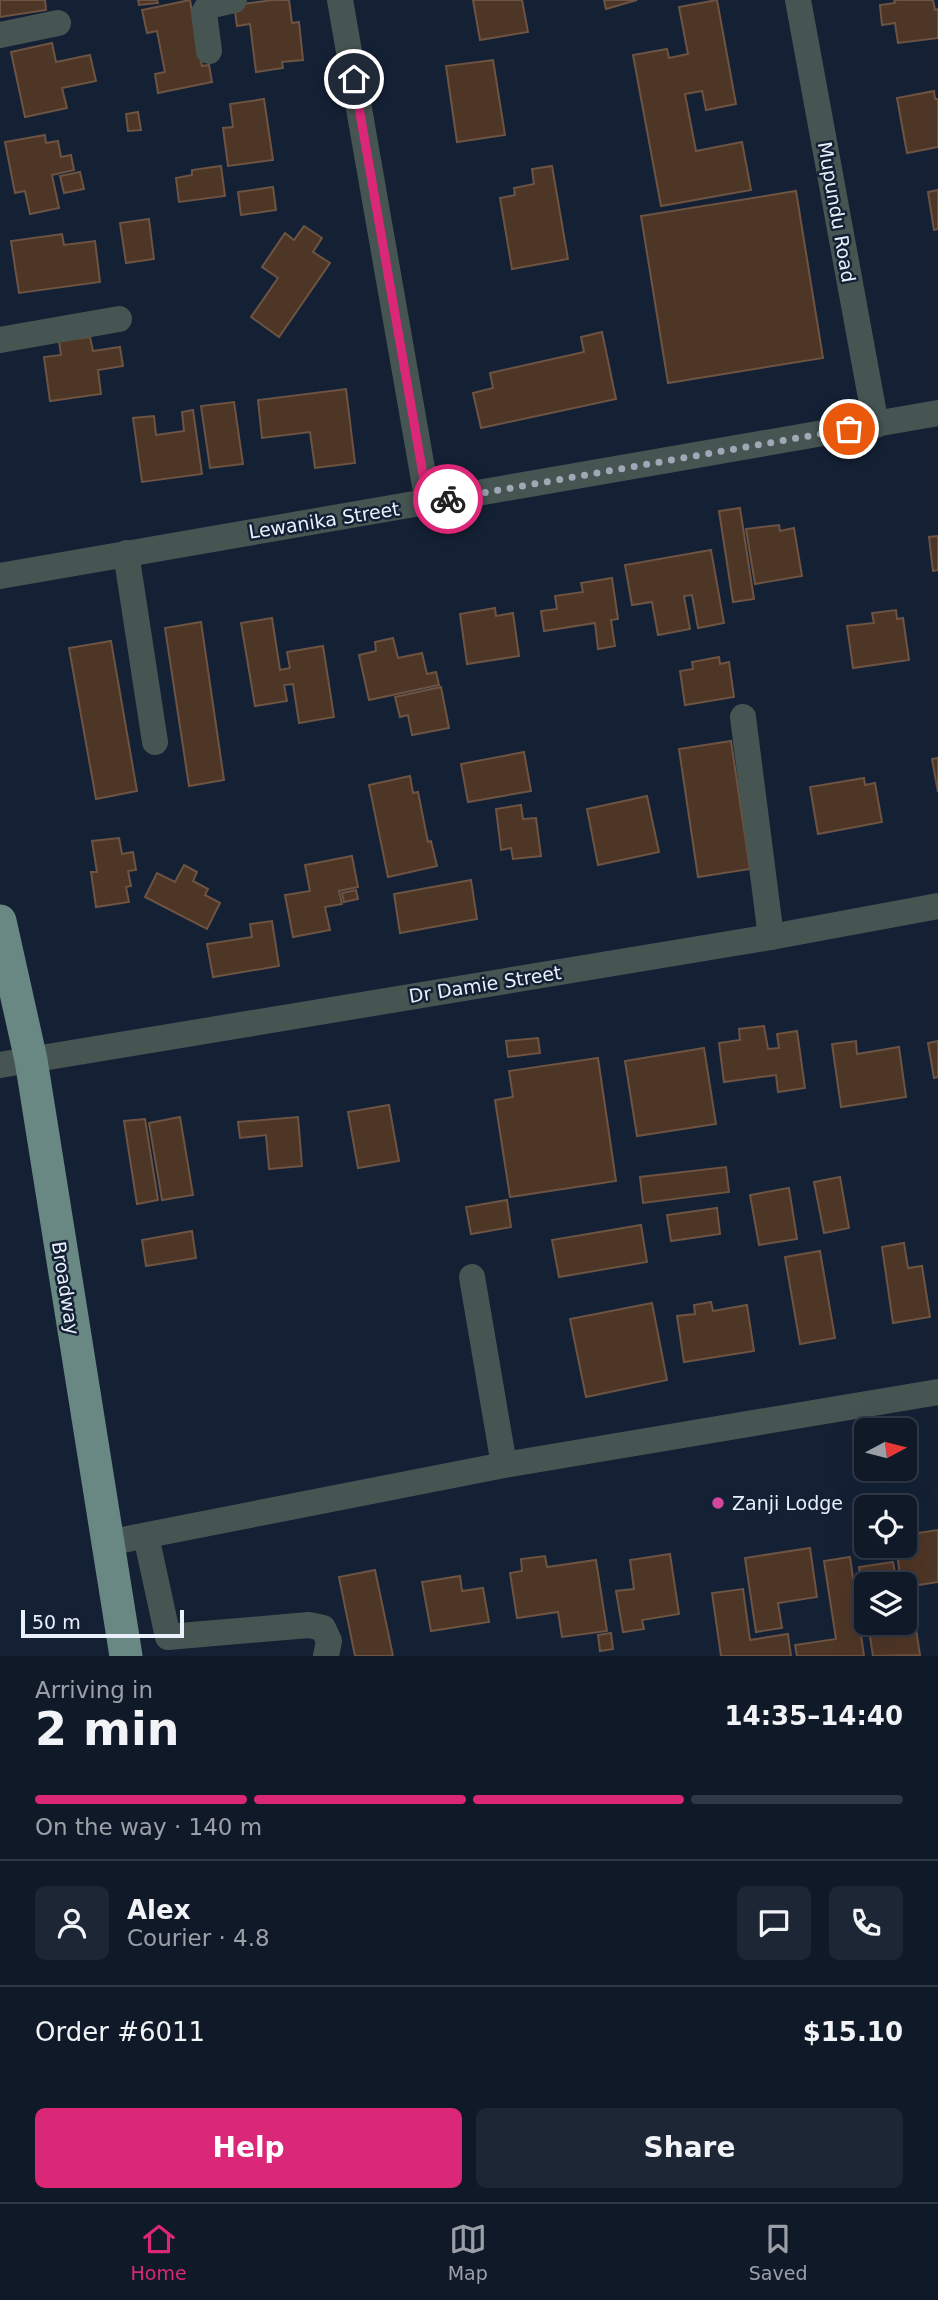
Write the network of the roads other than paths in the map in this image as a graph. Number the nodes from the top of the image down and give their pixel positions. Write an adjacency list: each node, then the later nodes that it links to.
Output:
1 (234, 0): 6 (street)
2 (340, 0): 11 (street)
3 (798, 0): 10 (street, Mupundu Road)
4 (58, 23): 5 (street)
5 (0, 36)
6 (209, 51)
7 (119, 319): 8 (street)
8 (0, 340)
9 (938, 413): 10 (street, Lewanika Street)
10 (876, 425): 11 (street, Lewanika Street)
11 (428, 503): 12 (street, Lewanika Street)
12 (126, 553): 13 (street, Lewanika Street); 15 (street)
13 (0, 576)
14 (743, 717): 18 (street)
15 (155, 742)
16 (938, 906): 18 (street, Dr Damie Street)
17 (0, 921): 19 (main road, Broadway)
18 (771, 937): 19 (street, Dr Damie Street)
19 (15, 1062): 24 (main road, Broadway)
20 (472, 1277): 22 (street)
21 (938, 1392): 22 (street)
22 (504, 1465): 23 (street)
23 (146, 1536): 24 (street); 25 (street)
24 (107, 1543): 26 (main road, Broadway)
25 (170, 1647): 27 (street)
26 (126, 1656)
27 (326, 1656)

